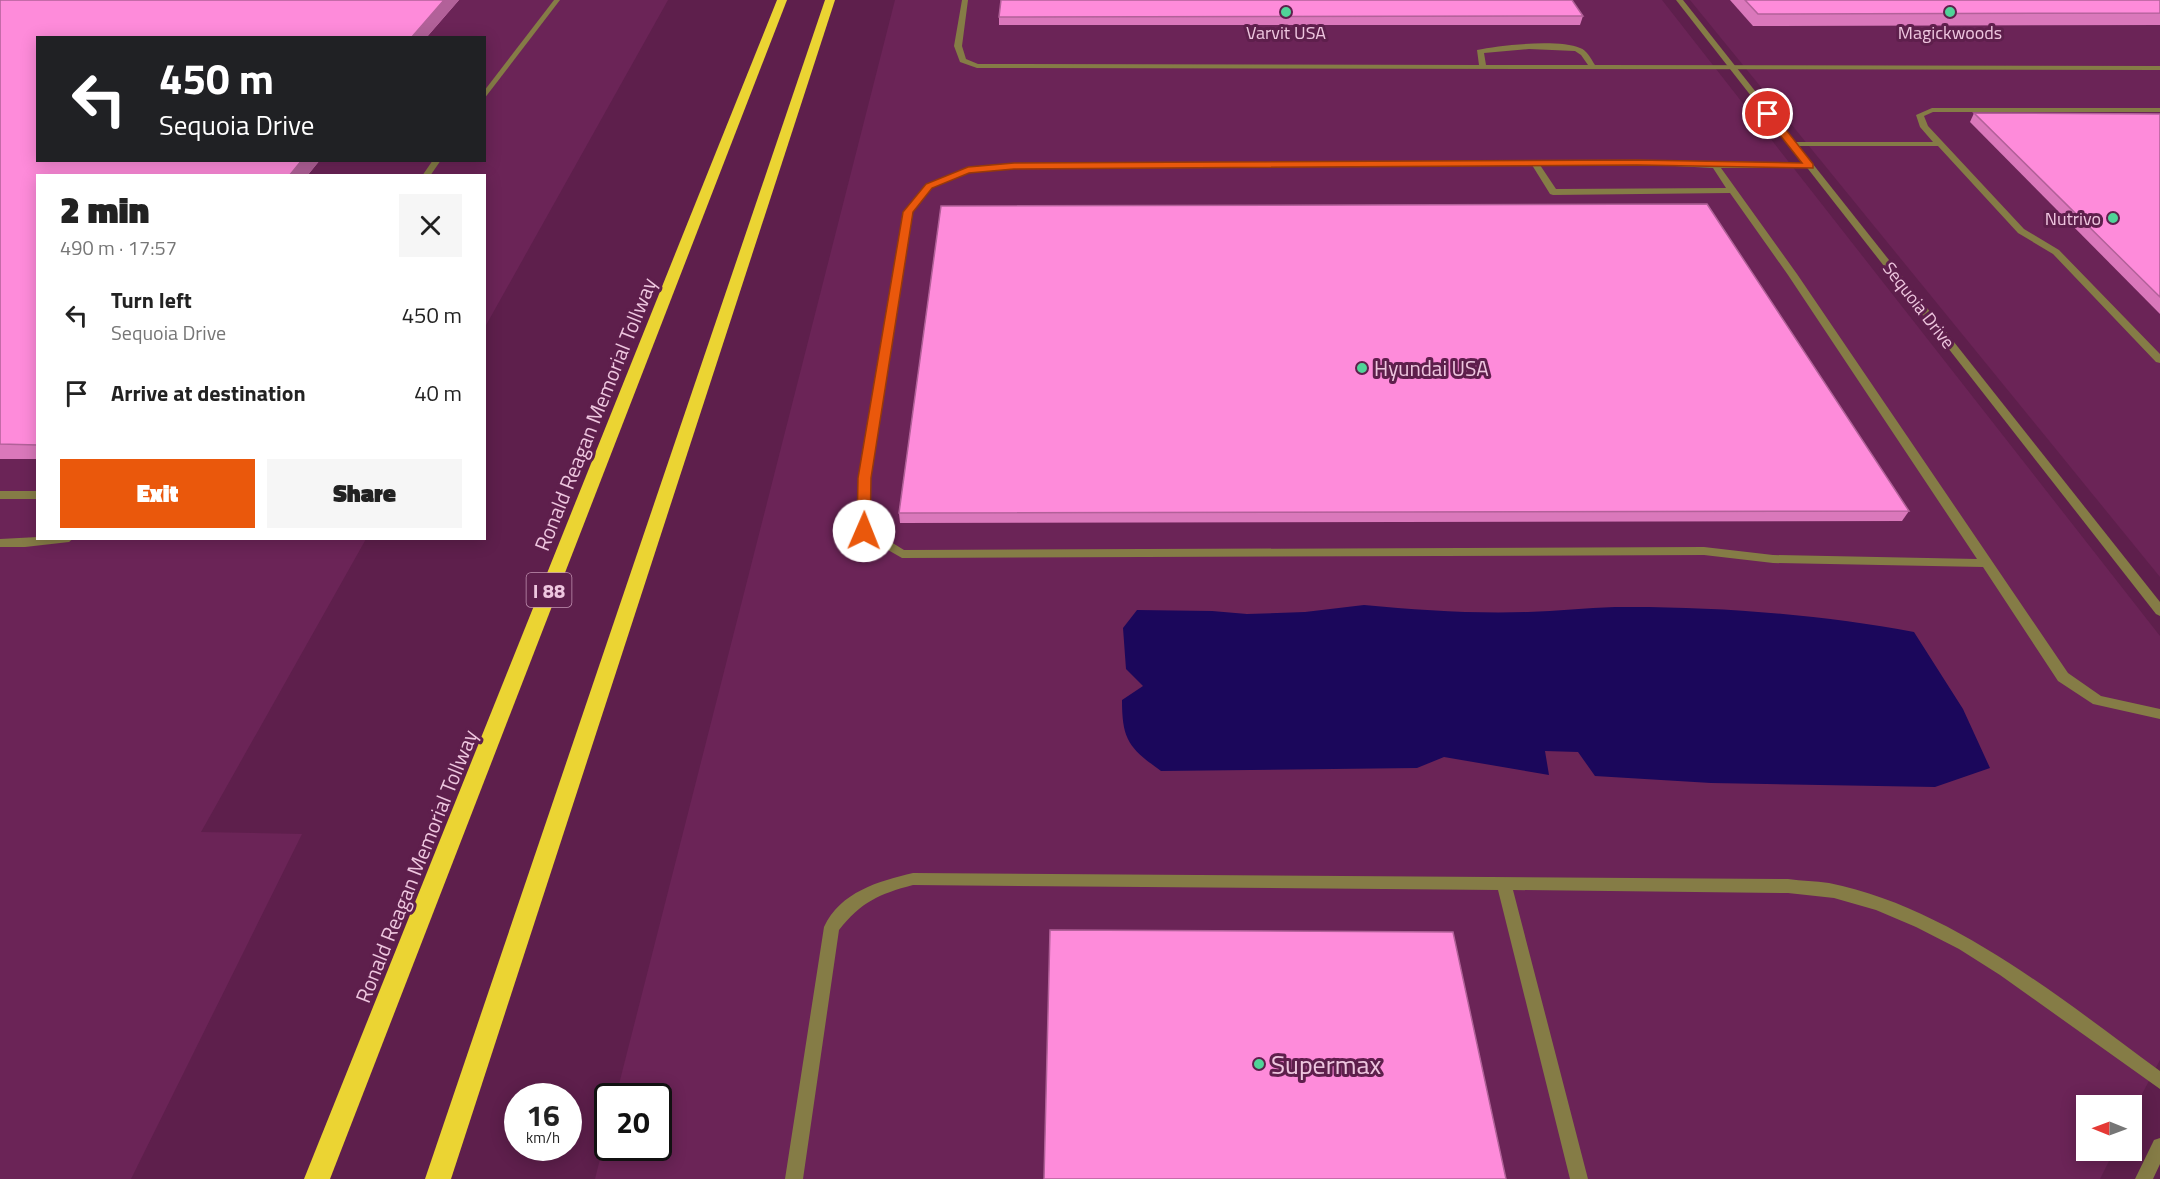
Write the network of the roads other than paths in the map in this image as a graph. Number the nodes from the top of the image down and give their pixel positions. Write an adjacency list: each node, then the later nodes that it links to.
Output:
1 (557, 0): 10 (street)
2 (782, 0): 29 (highway, Ronald Reagan Memorial Tollway / I 88)
3 (830, 0): 30 (highway)
4 (965, 0): 6 (street)
5 (1679, 0): 8 (street, Sequoia Drive)
6 (1483, 66): 7 (street); 7 (street)
7 (1592, 66): 8 (street)
8 (1732, 68): 9 (street); 12 (street, Sequoia Drive)
9 (2160, 68)
10 (486, 94)
11 (2160, 110): 13 (street)
12 (1792, 144): 13 (street); 16 (street, Sequoia Drive)
13 (1940, 144): 18 (street)
14 (1535, 163): 15 (street); 17 (street); 23 (street)
15 (1714, 166): 16 (street); 17 (street)
16 (1809, 166): 24 (street, Sequoia Drive)
17 (1732, 190): 23 (street)
18 (2160, 360)
19 (0, 495): 20 (street)
20 (36, 495)
21 (51, 540): 22 (street)
22 (0, 543)
23 (1987, 563): 25 (street)
24 (2160, 611)
25 (2160, 714)
26 (1504, 884): 27 (street); 31 (street); 32 (street)
27 (2160, 1082)
28 (2160, 1146): 33 (street)
29 (316, 1179)
30 (438, 1179)
31 (794, 1179)
32 (1579, 1179)
33 (2144, 1179)

